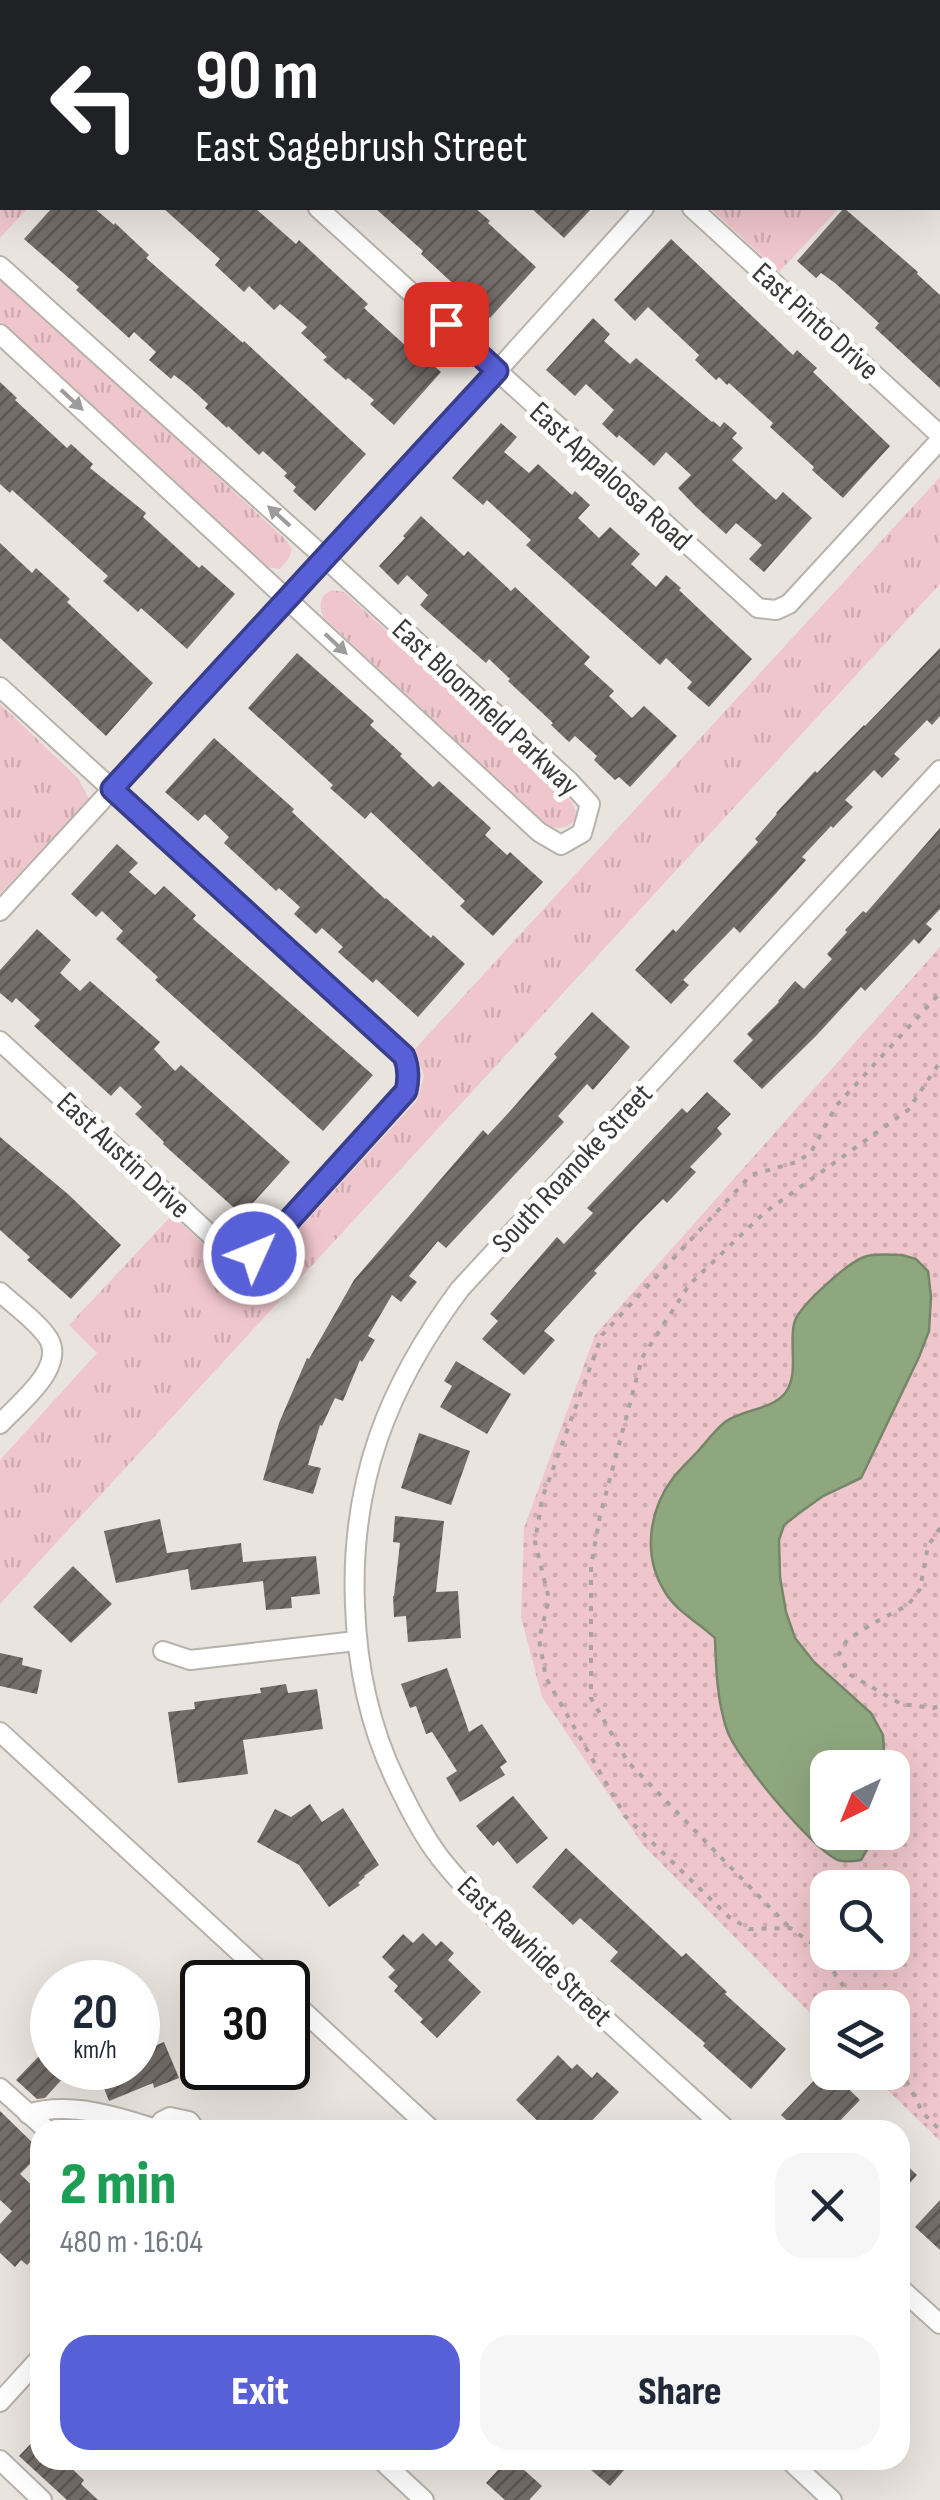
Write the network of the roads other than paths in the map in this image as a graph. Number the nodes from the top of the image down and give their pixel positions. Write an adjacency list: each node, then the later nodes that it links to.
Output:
1 (320, 210): 6 (street, East Appaloosa Road)
2 (642, 210): 6 (street)
3 (694, 210): 7 (street, East Pinto Drive)
4 (0, 266): 8 (street, East Bloomfield Parkway, one-way to 4)
5 (0, 334): 9 (street, East Bloomfield Parkway, one-way to 9)
6 (497, 371): 7 (street, East Appaloosa Road); 8 (street)
7 (940, 438)
8 (325, 558): 9 (street); 9 (street, East Bloomfield Parkway, one-way to 8)
9 (288, 600): 12 (street)
10 (0, 686): 12 (street)
11 (940, 770): 17 (street, South Roanoke Street)
12 (112, 789): 13 (street); 14 (street, East Austin Drive)
13 (0, 911)
14 (0, 1041)
15 (0, 1292): 16 (street)
16 (0, 1424)
17 (356, 1641): 18 (street); 27 (street, East Rawhide Street)
18 (164, 1650)
19 (0, 1732): 20 (street)
20 (248, 1960)
21 (310, 2017): 26 (street)
22 (0, 2088): 23 (street)
23 (28, 2114): 24 (street); 25 (street)
24 (35, 2120)
25 (128, 2120)
26 (421, 2120)
27 (716, 2120)
28 (910, 2297): 29 (street)
29 (940, 2324)
30 (30, 2369): 31 (street)
31 (0, 2402)
32 (0, 2460): 35 (street)
33 (392, 2470): 36 (street)
34 (800, 2470): 37 (street)
35 (42, 2500)
36 (424, 2500)
37 (832, 2500)

